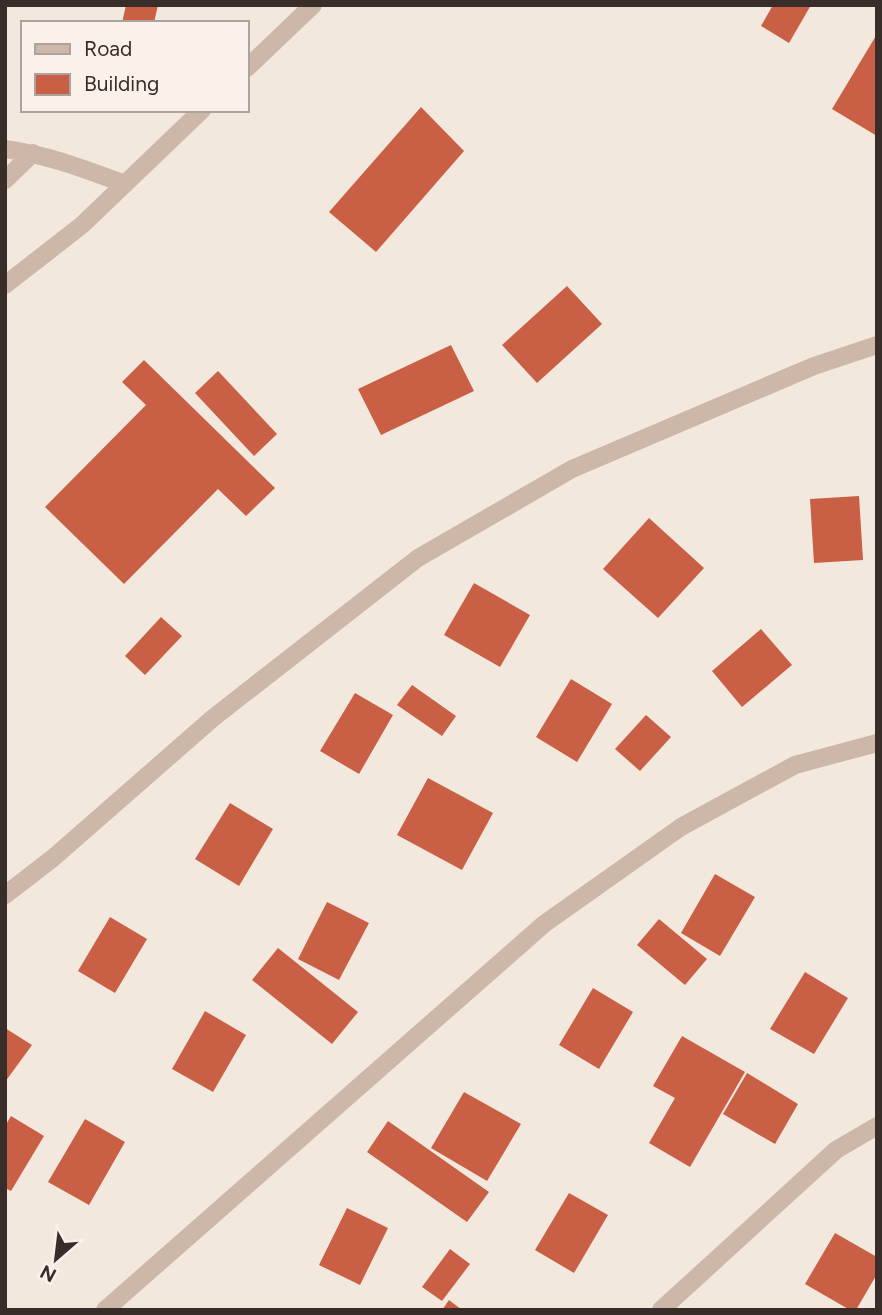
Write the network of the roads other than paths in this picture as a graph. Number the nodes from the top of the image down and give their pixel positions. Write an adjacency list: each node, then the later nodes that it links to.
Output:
1 (313, 5): 2 (street)
2 (248, 67)
3 (200, 112): 7 (street)
4 (5, 149): 5 (street)
5 (33, 153): 6 (street); 7 (street)
6 (5, 180)
7 (125, 184): 8 (street)
8 (5, 285)
9 (877, 345): 11 (street)
10 (877, 743): 13 (street)
11 (5, 895)
12 (877, 1126): 14 (street)
13 (105, 1310)
14 (661, 1310)

